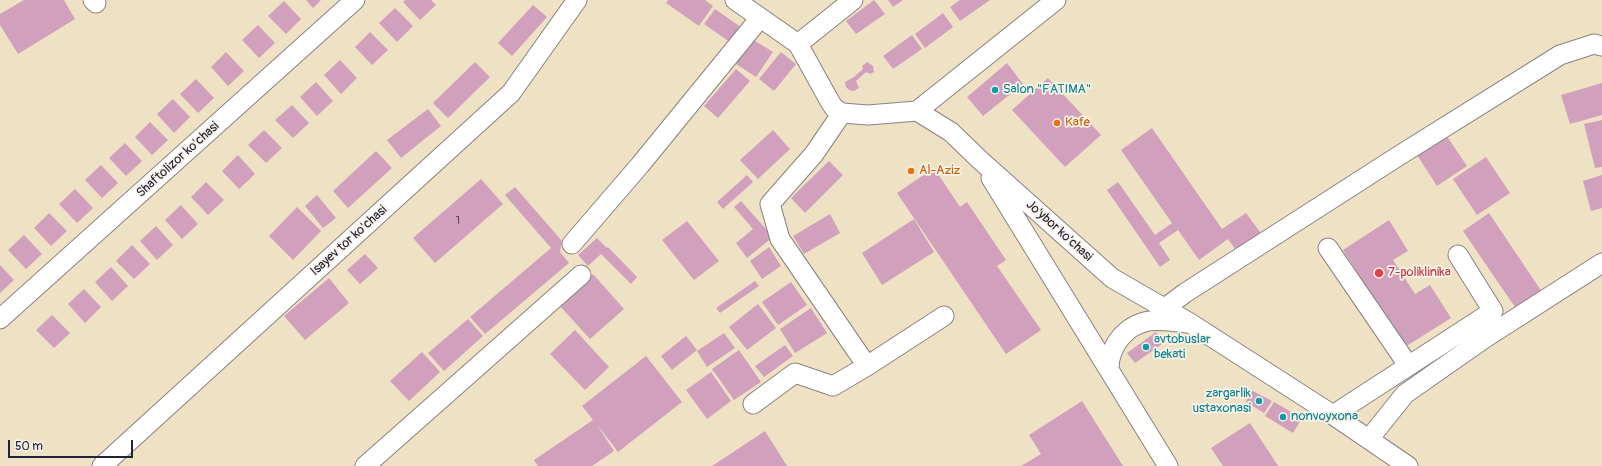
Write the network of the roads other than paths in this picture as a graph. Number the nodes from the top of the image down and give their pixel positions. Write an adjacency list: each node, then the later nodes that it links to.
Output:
1 (355, 0): 19 (street, Shaftolizor ko'chasi)
2 (577, 0): 27 (street, Isayev tor ko'chasi)
3 (735, 0): 6 (street)
4 (853, 0): 7 (street)
5 (1056, 0): 9 (street)
6 (760, 18): 7 (street); 12 (street)
7 (798, 44): 10 (street)
8 (1602, 46): 17 (street)
9 (917, 111): 10 (street); 11 (street, Jo'ybor ko'chasi)
10 (842, 113): 22 (street)
11 (980, 160): 17 (street, Jo'ybor ko'chasi); 23 (street)
12 (572, 244)
13 (1328, 248): 21 (street)
14 (1458, 255): 21 (street)
15 (1602, 263): 26 (street)
16 (581, 275): 28 (street)
17 (1165, 308): 20 (street, Jo'ybor ko'chasi)
18 (944, 316): 22 (street)
19 (0, 319)
20 (1190, 323): 23 (street); 25 (street, Jo'ybor ko'chasi)
21 (1408, 365): 25 (street)
22 (867, 366): 24 (street)
23 (1109, 368): 29 (street)
24 (753, 404)
25 (1333, 415): 26 (street, Jo'ybor ko'chasi)
26 (1369, 439): 30 (street, Jo'ybor ko'chasi)
27 (102, 466)
28 (365, 466)
29 (1168, 466)
30 (1408, 466)

